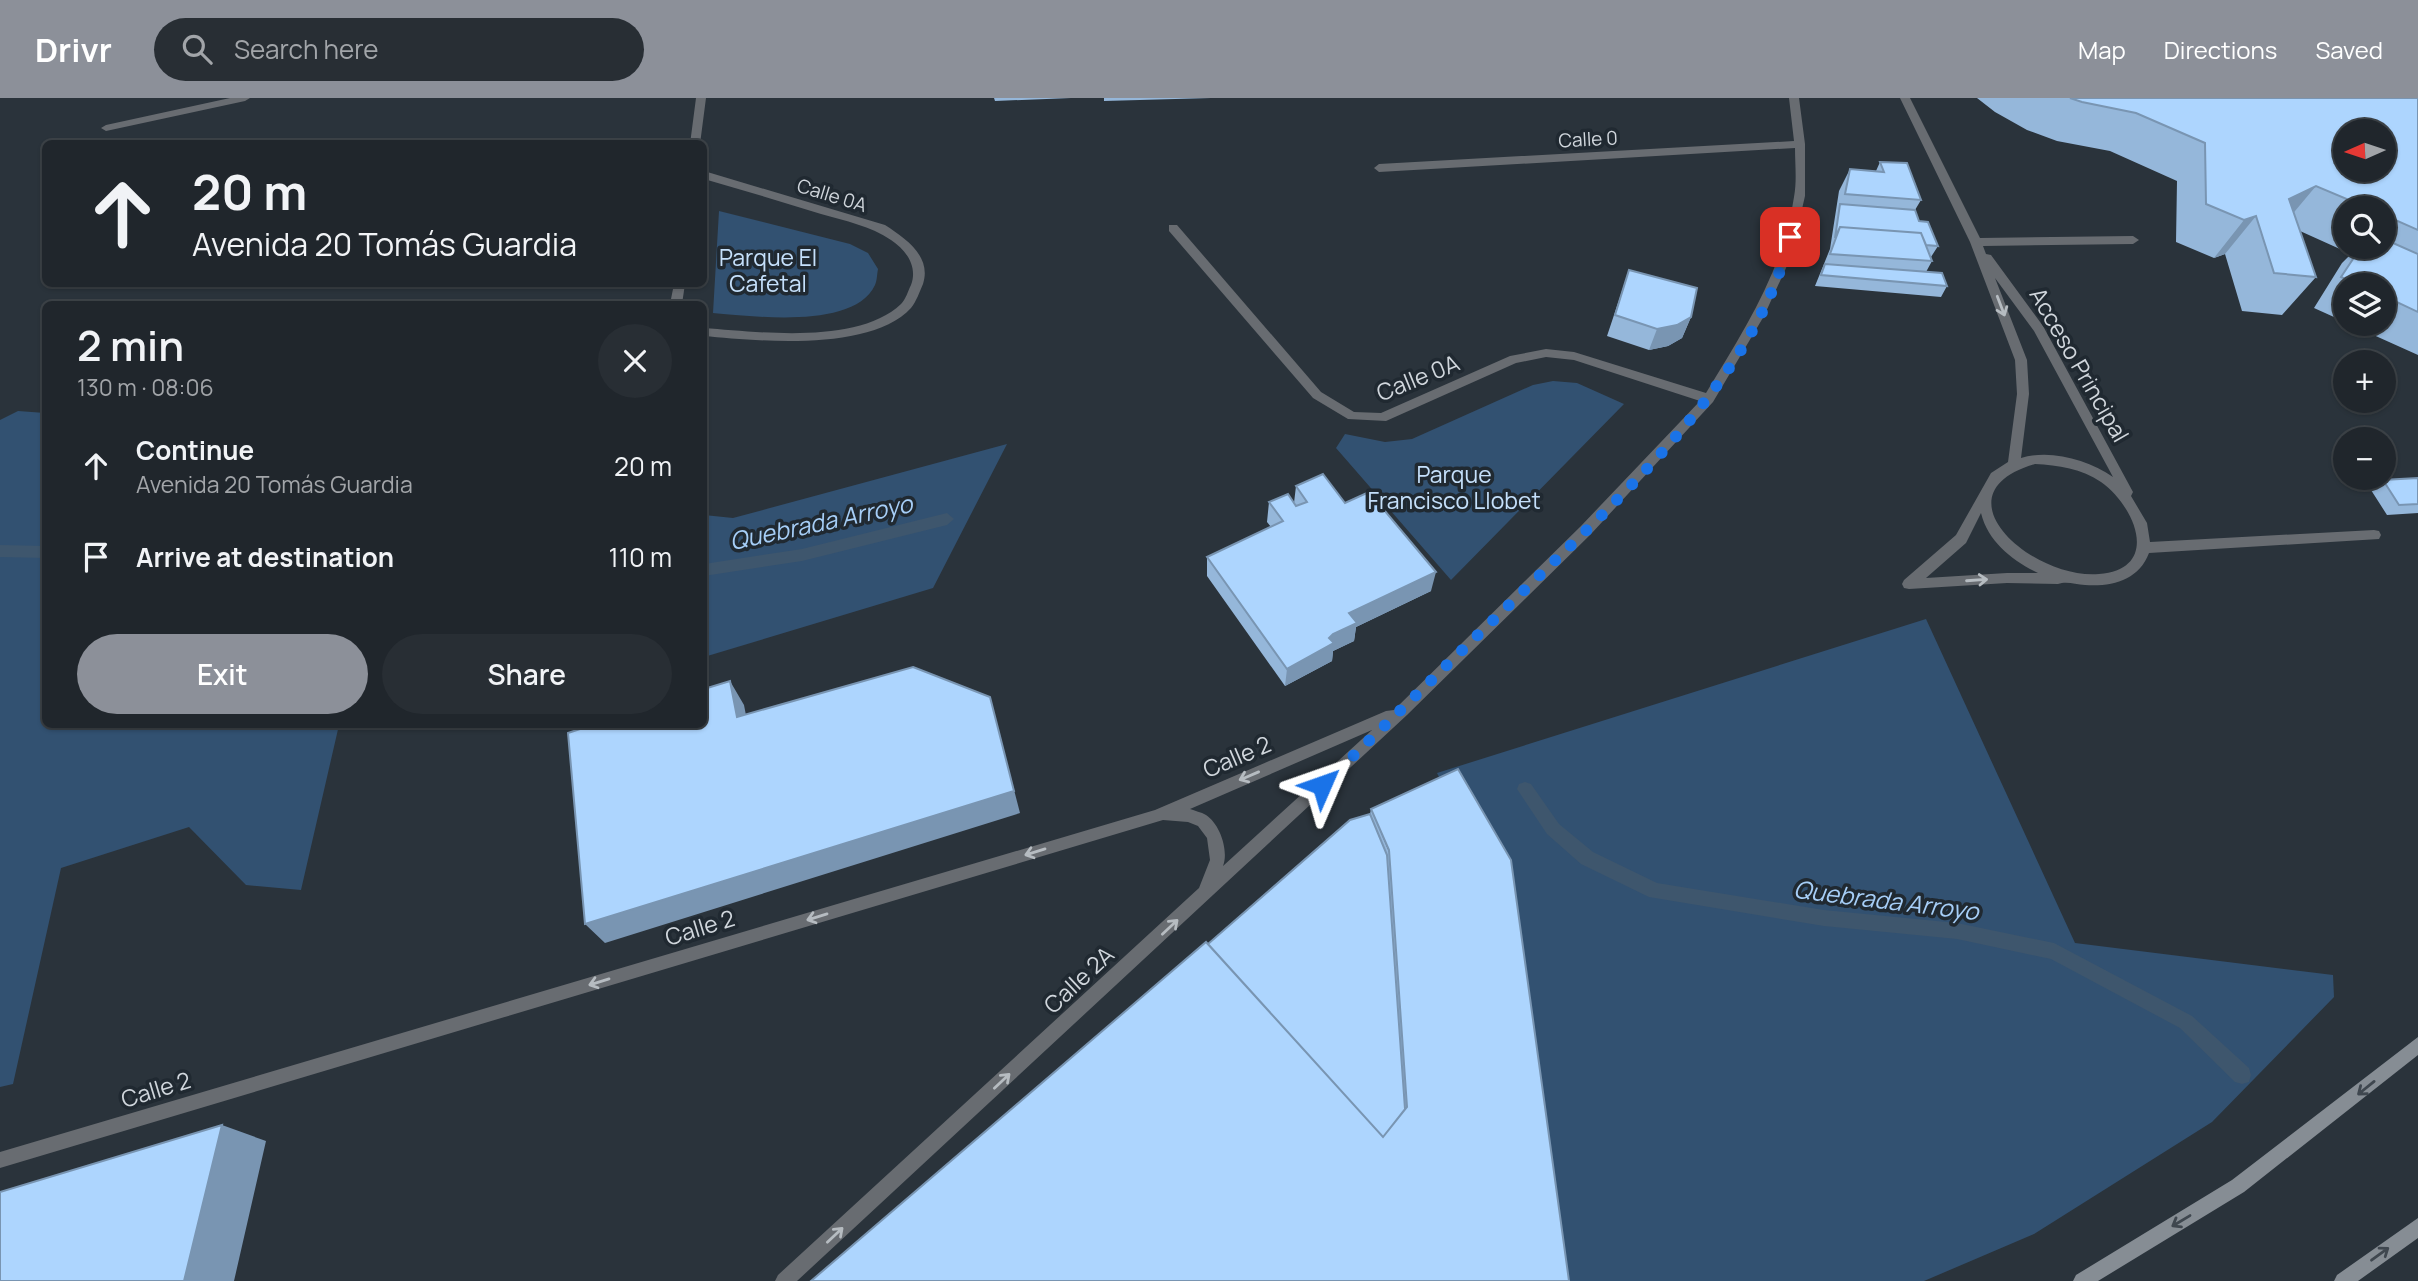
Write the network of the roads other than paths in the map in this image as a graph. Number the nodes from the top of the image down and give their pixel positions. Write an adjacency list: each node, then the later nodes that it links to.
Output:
1 (246, 98): 5 (street)
2 (701, 98): 6 (street)
3 (1794, 98): 7 (street, Calle 2A)
4 (1905, 98): 12 (street, Acceso Principal)
5 (106, 128)
6 (696, 140)
7 (1800, 144): 8 (street, Calle 0); 14 (street, Calle 2A)
8 (1379, 168)
9 (707, 176): 13 (street, Calle 0A)
10 (1172, 228): 14 (street, Calle 0A)
11 (2133, 240): 12 (street)
12 (1976, 242): 15 (street, Acceso Principal, one-way to 15); 17 (street, Acceso Principal)
13 (707, 332)
14 (1709, 399): 21 (street, Calle 2A)
15 (2014, 463): 16 (street); 17 (street)
16 (1986, 493): 20 (street); 20 (street, one-way to 20)
17 (2138, 513): 19 (street)
18 (2374, 535): 19 (street)
19 (2145, 548): 20 (street)
20 (2080, 580)
21 (1402, 711): 22 (street, Calle 2, one-way to 22); 23 (street, Calle 2A)
22 (1157, 816): 23 (street); 25 (street, Calle 2, one-way to 25)
23 (1203, 896): 27 (street, Calle 2A, one-way to 23)
24 (2418, 1045): 28 (main road, one-way to 28)
25 (0, 1160)
26 (2418, 1227): 29 (main road, one-way to 26)
27 (784, 1281)
28 (2082, 1281)
29 (2343, 1281)

